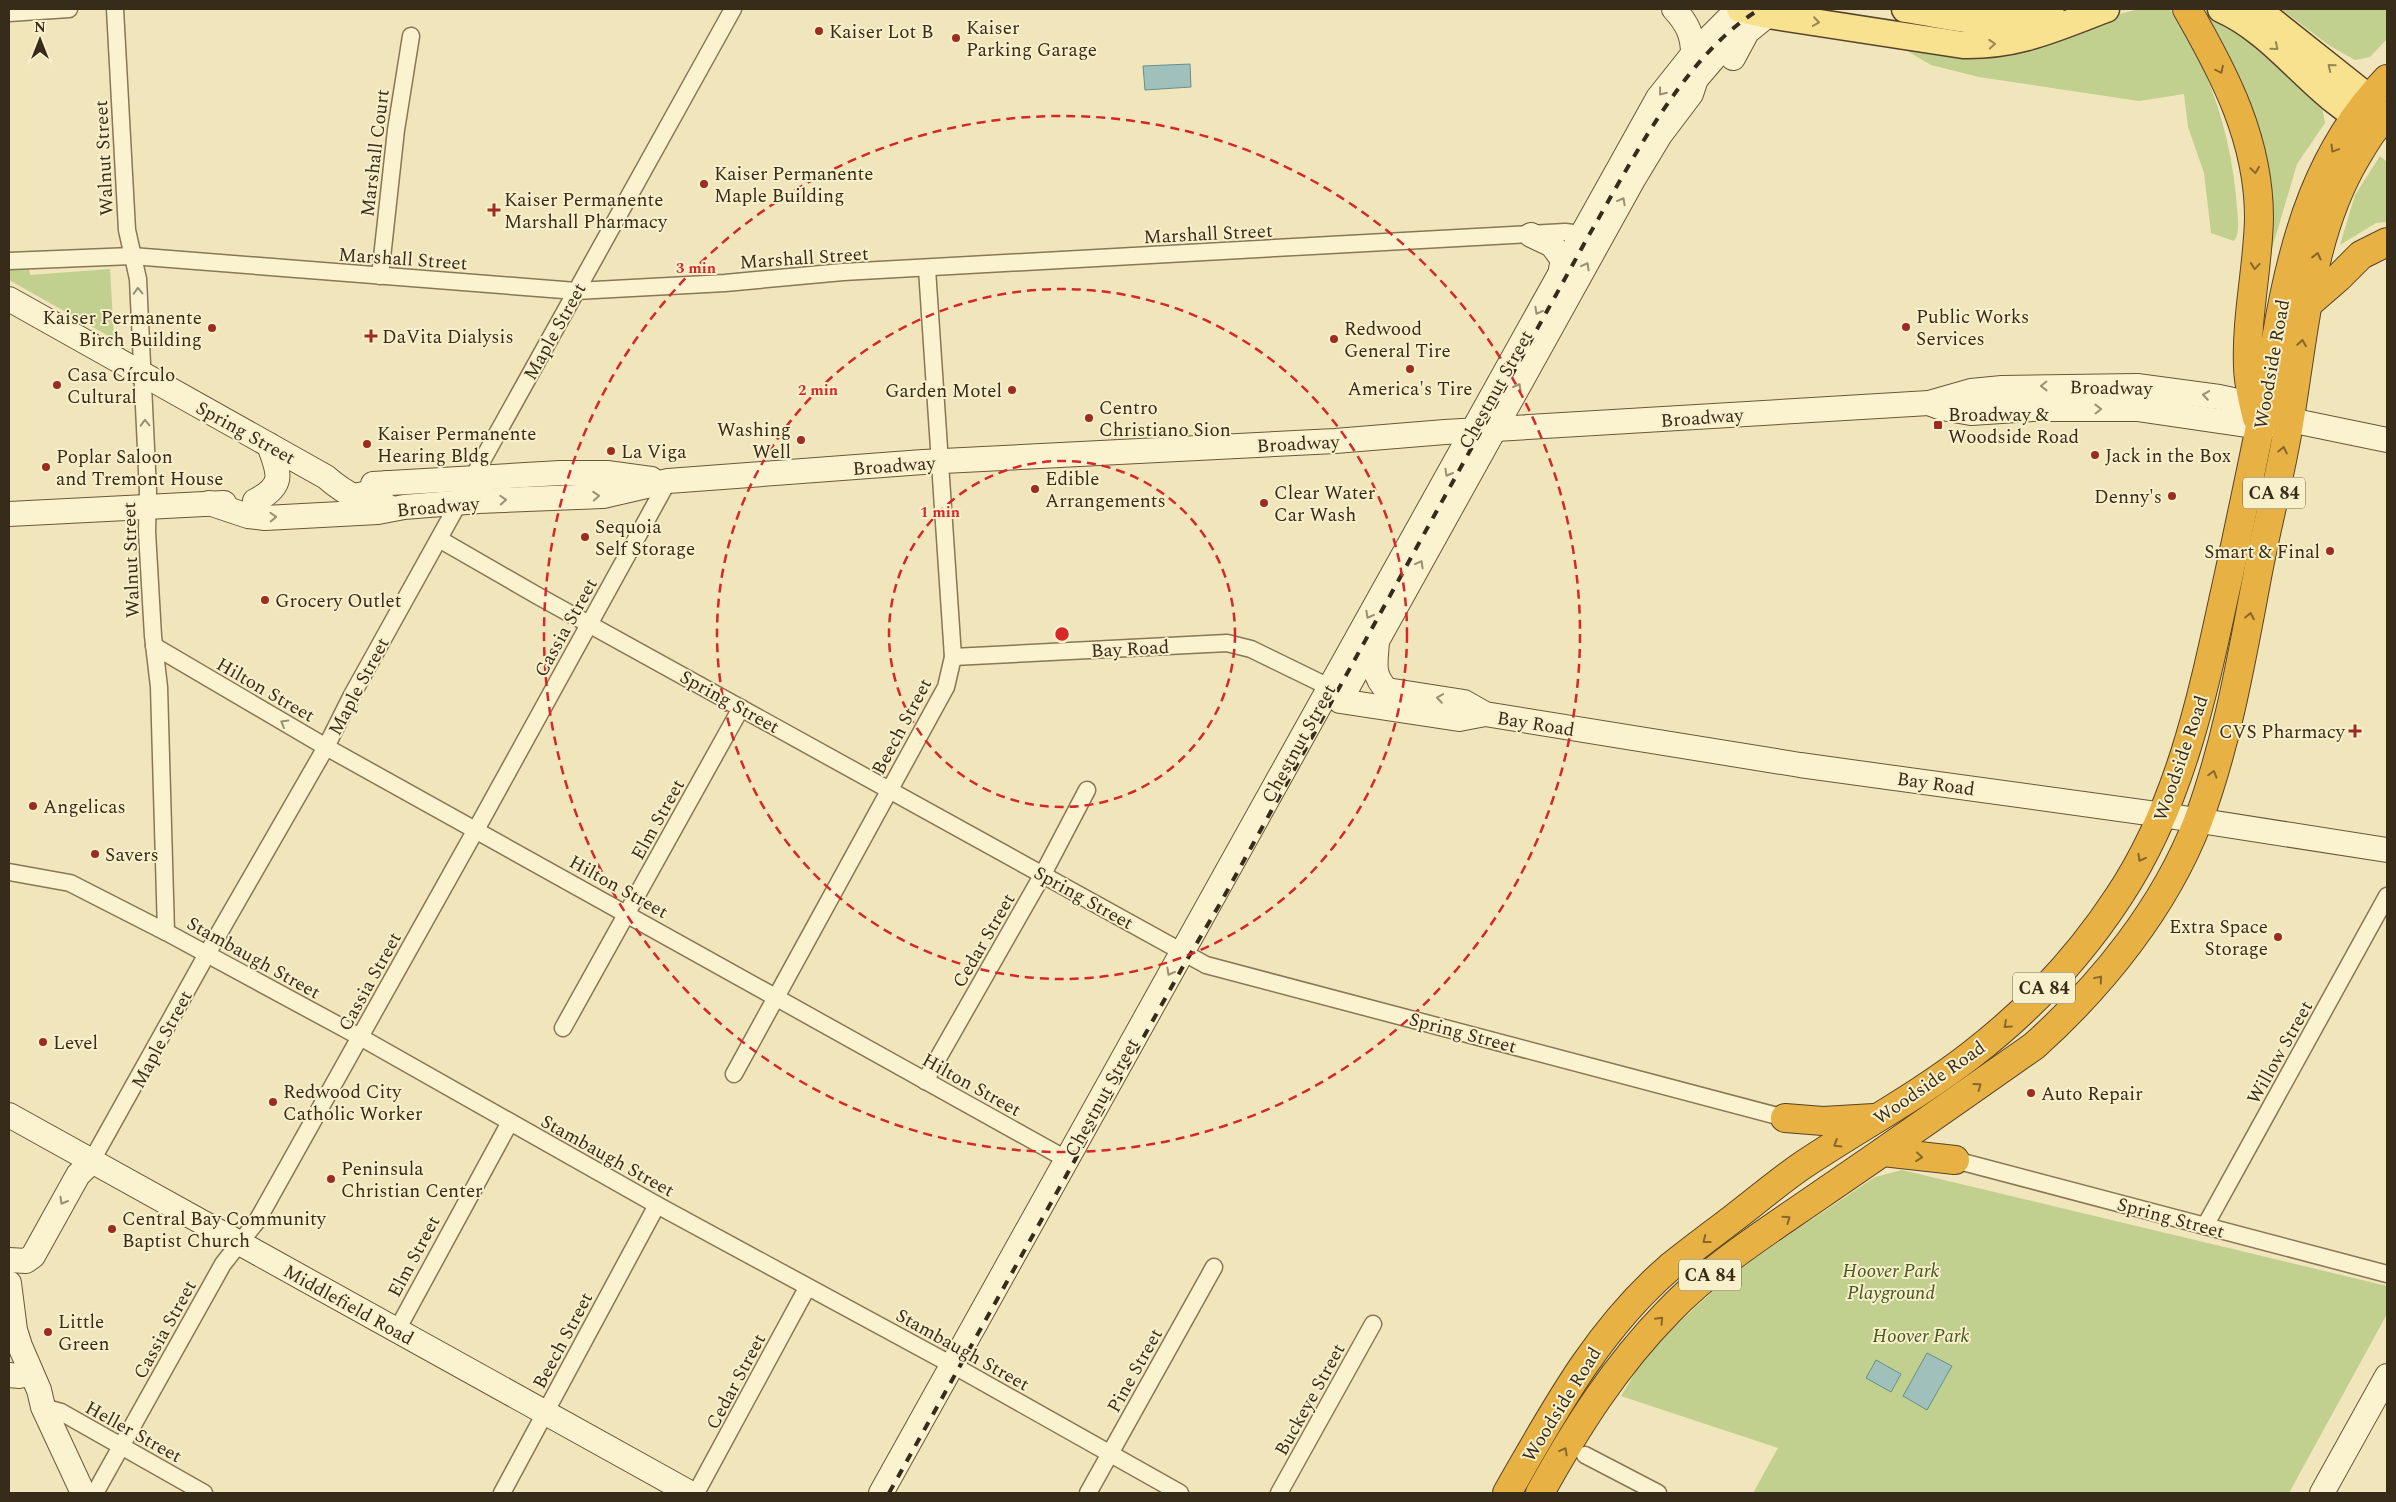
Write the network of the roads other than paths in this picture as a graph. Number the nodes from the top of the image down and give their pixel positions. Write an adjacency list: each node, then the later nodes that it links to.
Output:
1 (69, 9): 11 (street)
2 (115, 9): 21 (street, Walnut Street)
3 (734, 9): 26 (street, Maple Street)
4 (1674, 9): 15 (street)
5 (1739, 9): 12 (main road); 15 (street, Chestnut Street); 16 (street, Chestnut Street)
6 (1905, 9): 7 (main road)
7 (2063, 9)
8 (2106, 9): 12 (main road, one-way to 8)
9 (2221, 9): 17 (main road, one-way to 17)
10 (2257, 9): 17 (main road, one-way to 10)
11 (9, 13)
12 (1768, 15): 16 (street)
13 (2192, 18): 30 (highway, one-way to 30)
14 (411, 36): 25 (street, Marshall Court)
15 (1693, 54): 19 (street, Chestnut Street, one-way to 19)
16 (1691, 94): 19 (street, Chestnut Street, one-way to 16)
17 (2377, 112): 28 (highway, Woodside Road, one-way to 17); 30 (highway, Woodside Road / CA 84, one-way to 30)
18 (1531, 235): 19 (street, Marshall Street); 23 (street, Marshall Street); 24 (street)
19 (1591, 236): 24 (street, Chestnut Street); 32 (street, Chestnut Street, one-way to 19)
20 (2387, 242): 28 (highway)
21 (132, 256): 22 (street, Marshall Street); 25 (street, Marshall Street); 29 (street, Walnut Street, one-way to 21)
22 (9, 260)
23 (927, 269): 26 (street, Marshall Street); 35 (street, Beech Street)
24 (1562, 269): 32 (street, Chestnut Street, one-way to 32)
25 (380, 276): 26 (street, Marshall Street)
26 (576, 291): 37 (street, Maple Street)
27 (9, 299): 29 (street, Spring Street)
28 (2308, 304): 31 (highway, Woodside Road / CA 84, one-way to 28)
29 (142, 375): 34 (street, Spring Street); 44 (street, Walnut Street, one-way to 29)
30 (2260, 413): 31 (street, Broadway); 32 (street, Broadway); 58 (highway, Woodside Road / CA 84)
31 (2290, 420): 33 (street, Broadway); 59 (highway, Woodside Road / CA 84, one-way to 31)
32 (1483, 430): 35 (street, Broadway); 49 (street, Chestnut Street, one-way to 32); 52 (street, Chestnut Street, one-way to 52)
33 (2387, 440)
34 (269, 444): 36 (street, Spring Street); 41 (street)
35 (939, 461): 38 (street, Broadway); 51 (street, Beech Street)
36 (326, 477): 39 (street); 40 (street)
37 (474, 478): 38 (street, Broadway); 39 (street, Broadway); 43 (street, Maple Street)
38 (668, 481): 43 (street, Broadway, one-way to 38); 48 (street, Cassia Street)
39 (387, 483): 40 (street, Broadway)
40 (356, 497): 41 (street, Broadway); 45 (street)
41 (255, 502): 42 (street, Broadway)
42 (209, 503): 44 (street, Broadway); 45 (street, Broadway, one-way to 45)
43 (459, 503): 45 (street, Broadway); 47 (street, Maple Street)
44 (147, 507): 46 (street, Broadway); 50 (street, Walnut Street)
45 (404, 507)
46 (9, 514)
47 (439, 539): 48 (street, Spring Street); 55 (street, Maple Street)
48 (590, 624): 53 (street, Spring Street); 60 (street, Cassia Street)
49 (1377, 641): 52 (street, Chestnut Street); 54 (street, Bay Road, one-way to 49)
50 (154, 646): 55 (street, Hilton Street, one-way to 50); 66 (street, Walnut Street)
51 (952, 657): 52 (street, Bay Road); 56 (street, Beech Street)
52 (1334, 694): 54 (street, Bay Road); 68 (street, Chestnut Street)
53 (741, 708): 56 (street, Spring Street); 65 (street, Elm Street)
54 (1485, 714): 58 (street, Bay Road)
55 (326, 747): 60 (street, Hilton Street); 67 (street, Maple Street)
56 (890, 789): 63 (street, Spring Street); 69 (street, Beech Street)
57 (1087, 790): 63 (street, Cedar Street)
58 (2163, 814): 59 (street, Bay Road); 77 (highway, Woodside Road / CA 84, one-way to 77)
59 (2198, 820): 61 (street, Bay Road); 74 (highway, Woodside Road / CA 84, one-way to 59)
60 (476, 830): 65 (street, Hilton Street); 71 (street, Cassia Street)
61 (2387, 850)
62 (9, 872): 66 (street, Stambaugh Street)
63 (1043, 874): 68 (street, Spring Street); 73 (street, Cedar Street)
64 (2387, 896): 85 (street, Willow Street)
65 (628, 914): 69 (street, Hilton Street); 70 (street, Elm Street)
66 (166, 932): 67 (street, Stambaugh Street)
67 (207, 954): 71 (street, Stambaugh Street); 82 (street, Maple Street)
68 (1189, 955): 76 (street, Spring Street); 80 (street, Chestnut Street, one-way to 80); 95 (street, Chestnut Street)
69 (776, 996): 72 (street, Beech Street); 73 (street, Hilton Street)
70 (563, 1028)
71 (360, 1037): 78 (street, Stambaugh Street); 86 (street, Cassia Street)
72 (734, 1074)
73 (925, 1081): 80 (street, Hilton Street)
74 (1938, 1114): 79 (highway, Woodside Road / CA 84); 81 (highway)
75 (9, 1115): 82 (street, Middlefield Road)
76 (1785, 1118): 77 (highway); 83 (highway)
77 (1878, 1118): 83 (highway, Woodside Road / CA 84, one-way to 83)
78 (510, 1122): 84 (street, Stambaugh Street); 93 (street, Elm Street)
79 (1883, 1152): 81 (highway, one-way to 81); 115 (highway, Woodside Road / CA 84, one-way to 79)
80 (1066, 1159): 95 (street, Chestnut Street)
81 (1955, 1160): 85 (street, Spring Street)
82 (91, 1162): 86 (street, Middlefield Road); 87 (street, Maple Street, one-way to 87)
83 (1798, 1168): 114 (highway, Woodside Road / CA 84, one-way to 114)
84 (657, 1205): 91 (street, Stambaugh Street); 99 (street, Beech Street)
85 (2205, 1226): 89 (street, Spring Street)
86 (240, 1243): 93 (street, Middlefield Road); 100 (street, Cassia Street)
87 (9, 1260)
88 (1214, 1267): 101 (street, Pine Street)
89 (2387, 1274)
90 (9, 1283): 98 (street)
91 (807, 1288): 95 (street, Stambaugh Street); 108 (street, Cedar Street)
92 (1373, 1324): 113 (street, Buckeye Street)
93 (397, 1330): 99 (street, Middlefield Road)
94 (9, 1349): 96 (street)
95 (958, 1368): 101 (street, Stambaugh Street); 109 (street, Chestnut Street); 110 (street, Chestnut Street)
96 (14, 1375): 98 (street)
97 (2387, 1376): 117 (street)
98 (43, 1407): 100 (street, Heller Street); 103 (street)
99 (545, 1412): 106 (street, Beech Street); 107 (street, Middlefield Road)
100 (121, 1447): 104 (street, Cassia Street); 105 (street, Heller Street)
101 (1110, 1454): 111 (street, Pine Street); 112 (street, Stambaugh Street)
102 (1585, 1454): 116 (street)
103 (83, 1493)
104 (95, 1493)
105 (204, 1493)
106 (502, 1493)
107 (690, 1493)
108 (696, 1493)
109 (880, 1493)
110 (898, 1493)
111 (1088, 1493)
112 (1180, 1493)
113 (1279, 1493)
114 (1507, 1493)
115 (1540, 1493)
116 (1656, 1493)
117 (2322, 1493)

